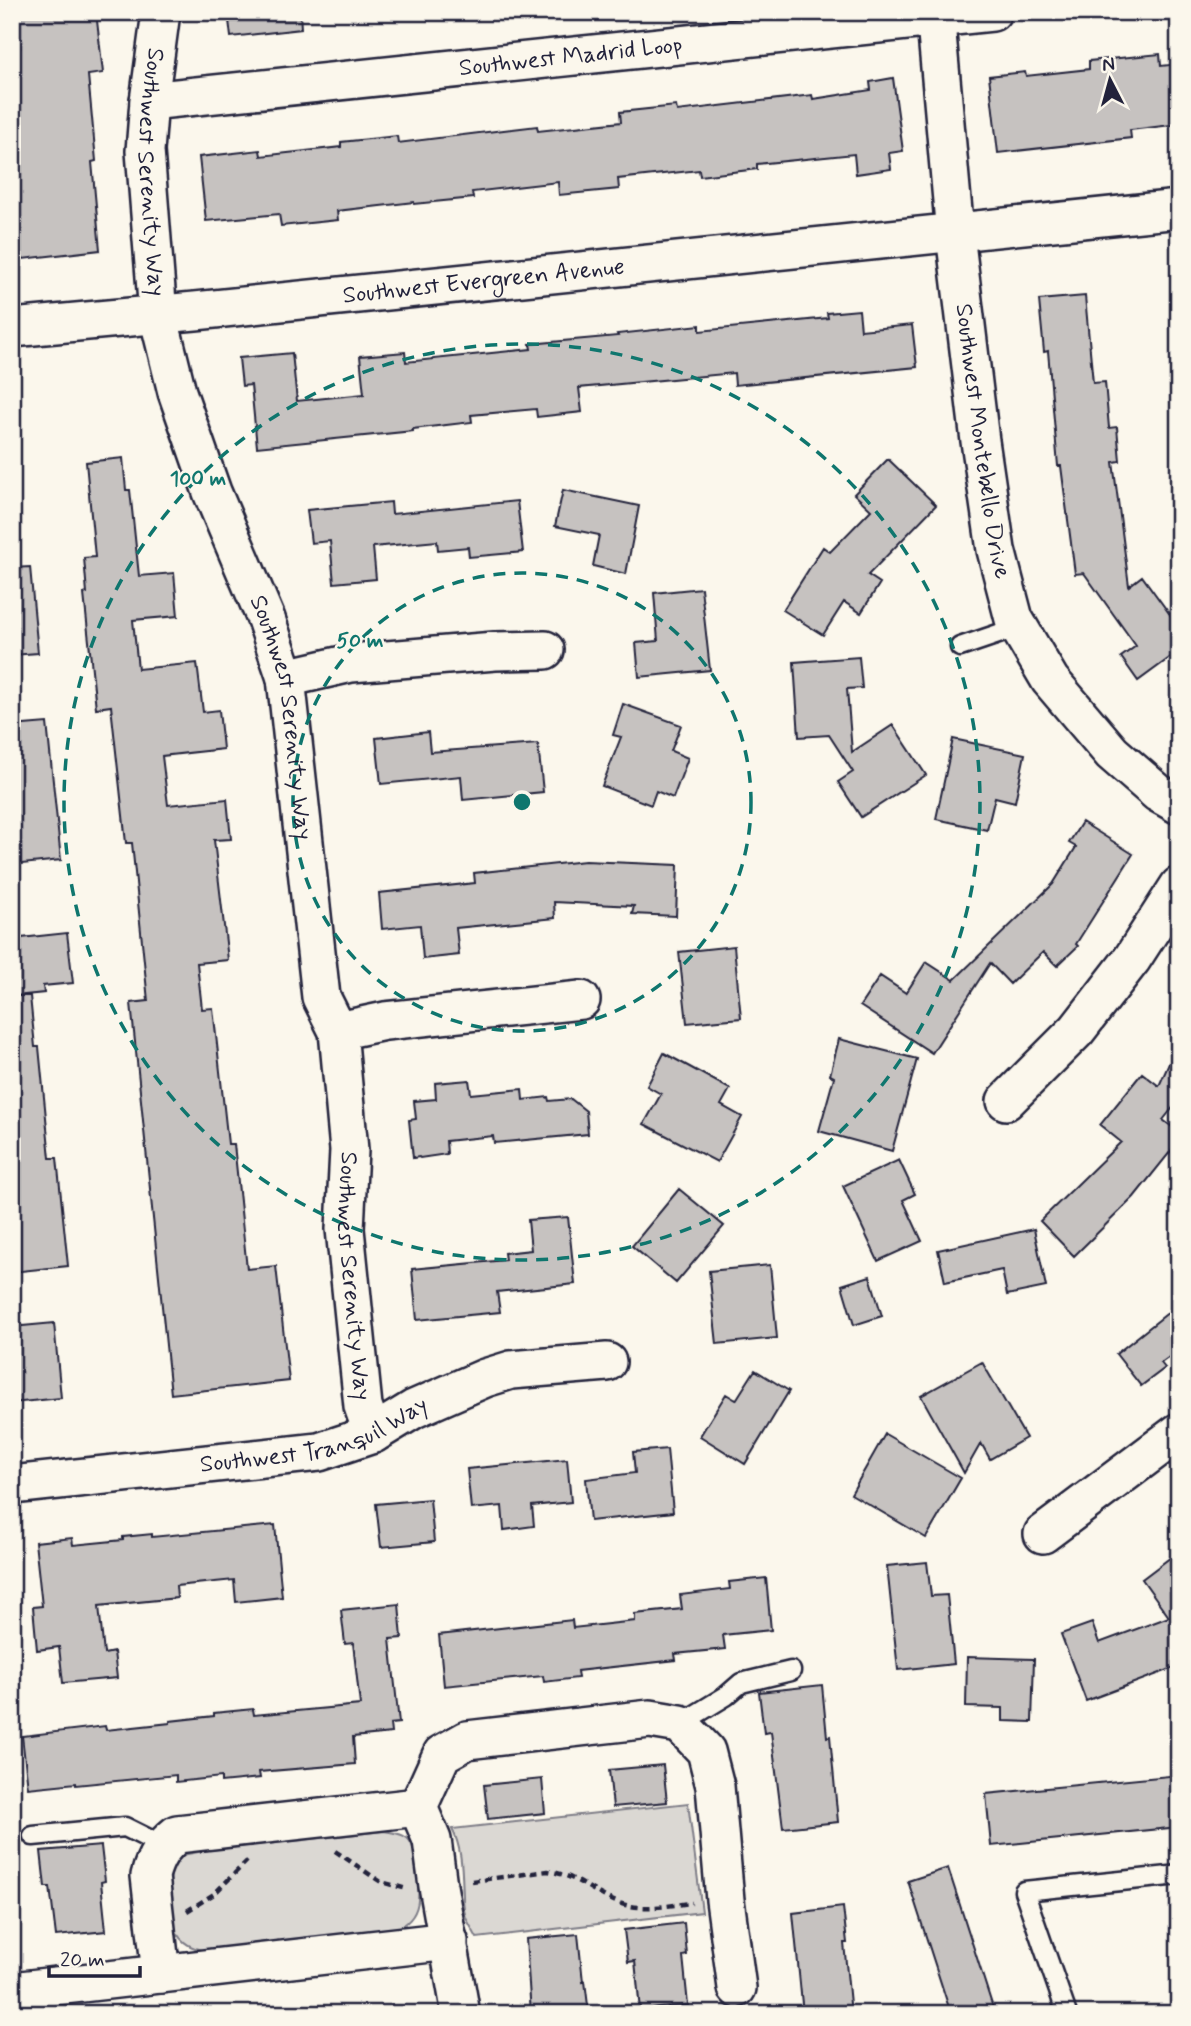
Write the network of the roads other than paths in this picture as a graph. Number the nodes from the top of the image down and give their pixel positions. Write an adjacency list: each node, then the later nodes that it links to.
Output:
1 (161, 12): 4 (street, Southwest Serenity Way)
2 (992, 12): 3 (street, Southwest Madrid Loop)
3 (935, 15): 4 (street, Southwest Madrid Loop); 6 (street, Southwest Montebello Drive)
4 (149, 101): 7 (street, Southwest Serenity Way)
5 (1179, 209): 6 (street, Southwest Evergreen Avenue)
6 (955, 234): 7 (street, Southwest Evergreen Avenue); 9 (street, Southwest Montebello Drive)
7 (158, 315): 8 (street, Southwest Evergreen Avenue); 12 (street, Southwest Serenity Way)
8 (12, 328)
9 (1019, 627): 10 (lane); 13 (street, Southwest Montebello Drive)
10 (960, 647)
11 (545, 650): 12 (street)
12 (286, 678): 16 (street, Southwest Serenity Way)
13 (1179, 805)
14 (1179, 886): 17 (street)
15 (581, 1000): 16 (street)
16 (338, 1031): 20 (street, Southwest Serenity Way)
17 (1006, 1101)
18 (607, 1362): 20 (street, Southwest Tranquil Way)
19 (1179, 1432): 22 (street)
20 (373, 1434): 21 (street, Southwest Tranquil Way)
21 (12, 1485)
22 (1043, 1534)
23 (792, 1671): 24 (lane)
24 (680, 1724): 25 (street); 31 (street)
25 (418, 1807): 27 (street); 29 (street)
26 (33, 1836): 27 (lane)
27 (163, 1846): 30 (street)
28 (1179, 1875): 34 (lane)
29 (449, 1941): 30 (street); 33 (street)
30 (161, 1974): 32 (street)
31 (737, 1988)
32 (12, 1991)
33 (461, 2014)
34 (1067, 2014)

